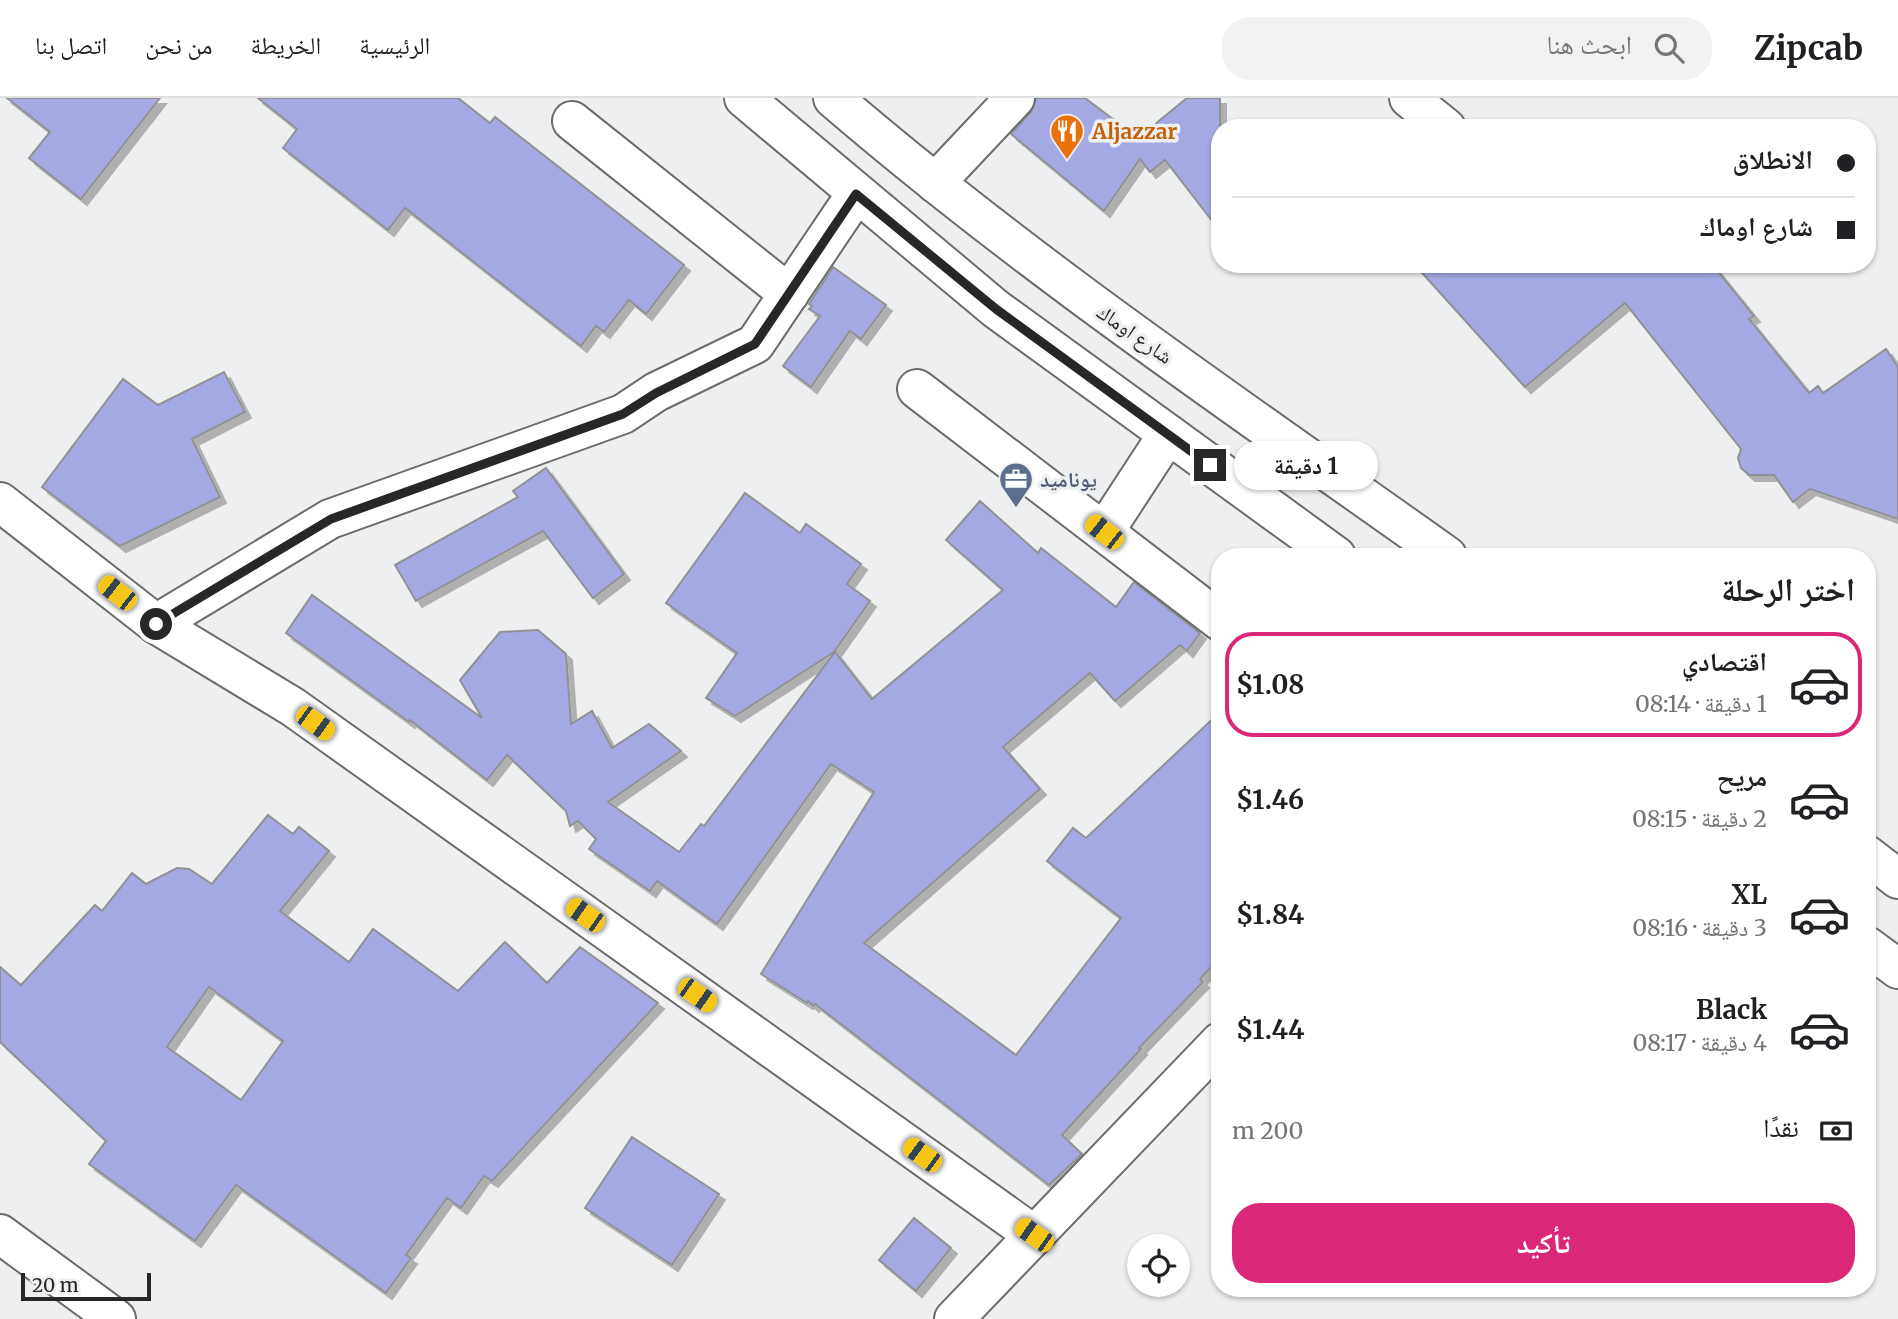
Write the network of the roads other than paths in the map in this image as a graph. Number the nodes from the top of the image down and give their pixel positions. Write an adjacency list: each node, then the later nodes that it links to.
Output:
1 (744, 98): 8 (street)
2 (833, 98): 7 (street, شارع اوماك)
3 (1015, 98): 7 (street)
4 (1409, 98): 5 (street)
5 (1435, 119)
6 (572, 121): 9 (street)
7 (935, 183): 15 (street, شارع اوماك)
8 (856, 194): 9 (street); 11 (street)
9 (789, 294): 17 (street)
10 (917, 388): 13 (street)
11 (1168, 434): 13 (street); 14 (street)
12 (0, 502): 17 (street)
13 (1104, 532): 16 (street)
14 (1325, 548)
15 (1436, 548)
16 (1211, 614)
17 (156, 624): 24 (street)
18 (1876, 862): 19 (street)
19 (1898, 879)
20 (1876, 953): 21 (street)
21 (1898, 969)
22 (1211, 1051): 24 (street)
23 (0, 1234): 25 (street)
24 (1034, 1235): 26 (street)
25 (116, 1319)
26 (954, 1319)

